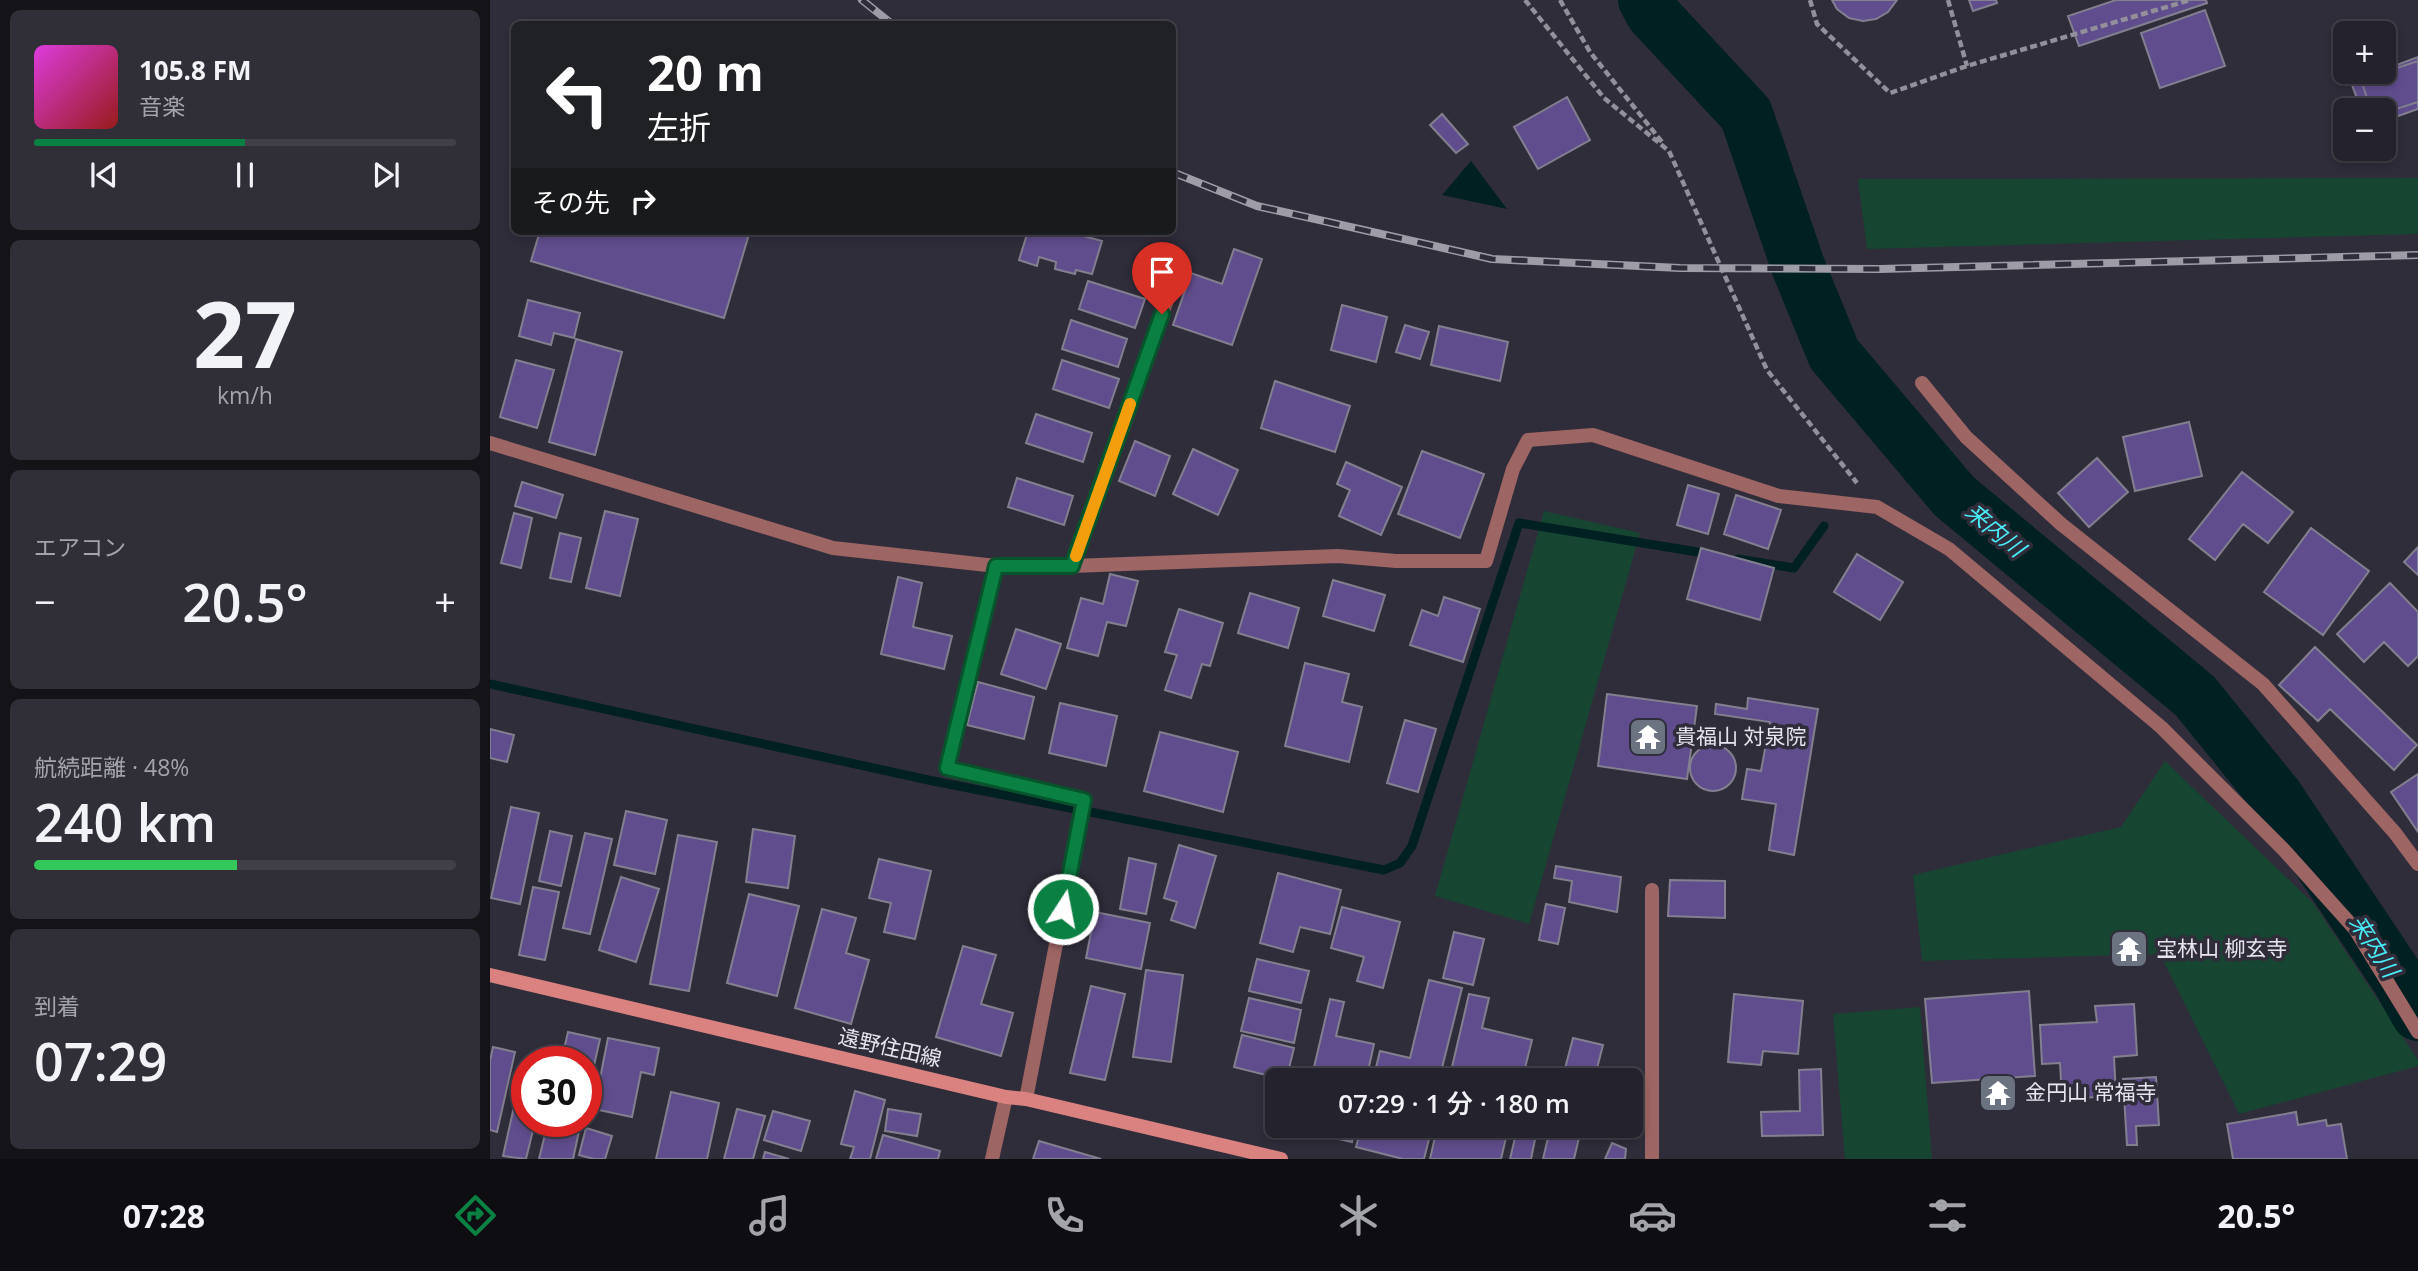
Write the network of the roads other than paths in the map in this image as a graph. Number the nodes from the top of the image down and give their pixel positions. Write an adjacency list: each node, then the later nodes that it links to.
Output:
1 (1171, 289): 5 (street)
2 (1922, 383): 6 (street)
3 (490, 443): 4 (street)
4 (996, 566): 5 (street); 11 (street)
5 (1072, 566): 9 (street)
6 (2418, 864)
7 (1652, 890): 14 (street)
8 (490, 975): 10 (main road, 遠野住田線)
9 (2418, 1031)
10 (1006, 1097): 11 (main road, 遠野住田線); 12 (street)
11 (1026, 1099): 13 (main road, 遠野住田線)
12 (992, 1159)
13 (1281, 1159)
14 (1652, 1159)

